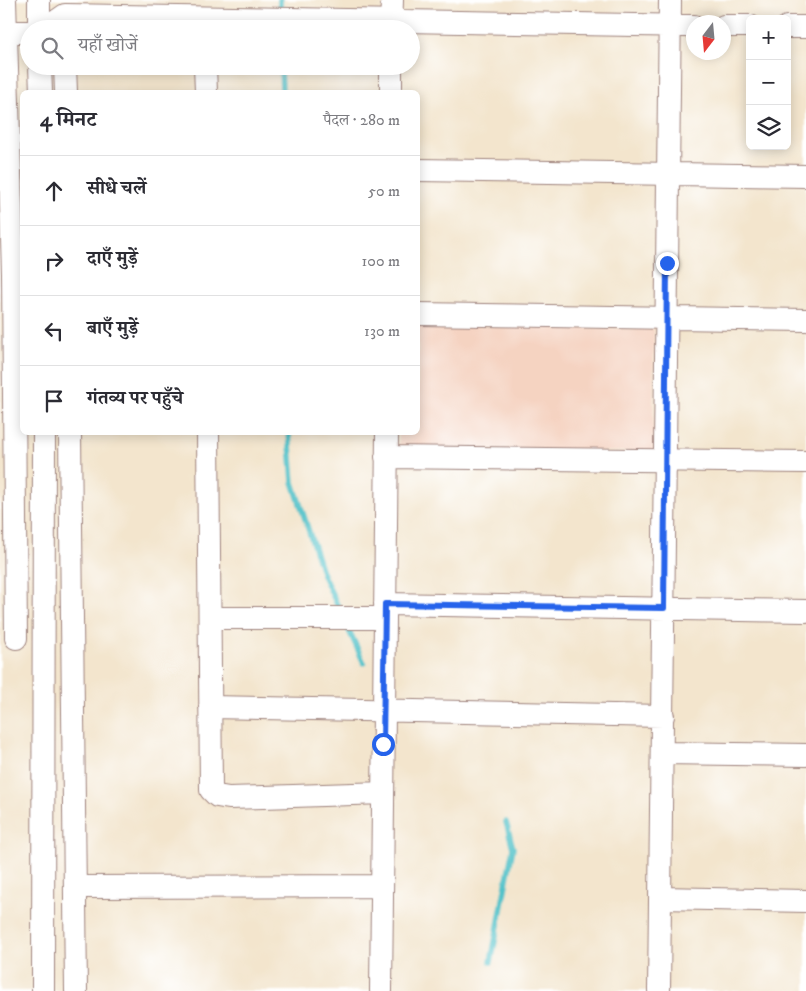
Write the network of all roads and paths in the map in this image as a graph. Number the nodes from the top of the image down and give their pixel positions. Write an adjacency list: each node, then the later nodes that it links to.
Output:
1 (4, 0): 15 (street)
2 (39, 0): 6 (street)
3 (670, 0): 9 (street)
4 (65, 15): 7 (street)
5 (391, 16): 8 (street); 9 (street)
6 (39, 20)
7 (152, 20)
8 (241, 20)
9 (670, 25): 10 (street); 26 (street)
10 (686, 26)
11 (731, 26): 12 (street)
12 (746, 26)
13 (791, 27): 14 (street)
14 (806, 27)
15 (3, 32): 16 (street); 38 (street)
16 (20, 32)
17 (40, 75): 21 (street)
18 (65, 75): 22 (street)
19 (205, 75): 23 (street)
20 (391, 75): 24 (street)
21 (40, 90)
22 (66, 90)
23 (206, 90)
24 (391, 90)
25 (420, 170): 26 (street)
26 (668, 174): 27 (street); 29 (street)
27 (806, 176)
28 (420, 314): 29 (street)
29 (667, 317): 30 (street); 36 (street)
30 (806, 320)
31 (44, 435): 45 (street)
32 (70, 435): 44 (street)
33 (208, 435): 42 (street)
34 (387, 435): 35 (street)
35 (386, 457): 36 (street); 40 (street)
36 (666, 460): 37 (street); 39 (street)
37 (806, 462)
38 (8, 497): 43 (street)
39 (664, 608): 40 (street); 41 (street); 48 (street)
40 (385, 611): 42 (street); 47 (street)
41 (806, 611)
42 (210, 618): 46 (street)
43 (8, 636): 45 (street)
44 (72, 645): 45 (street); 53 (street)
45 (44, 647): 56 (street)
46 (210, 708): 47 (street); 51 (street)
47 (384, 711): 48 (street); 51 (street)
48 (663, 716): 49 (street)
49 (663, 753): 50 (street); 54 (street)
50 (806, 755)
51 (382, 793): 52 (street)
52 (381, 886): 53 (street); 58 (street)
53 (75, 887): 57 (street)
54 (661, 898): 55 (street); 59 (street)
55 (806, 901)
56 (43, 991)
57 (76, 991)
58 (381, 991)
59 (659, 991)

